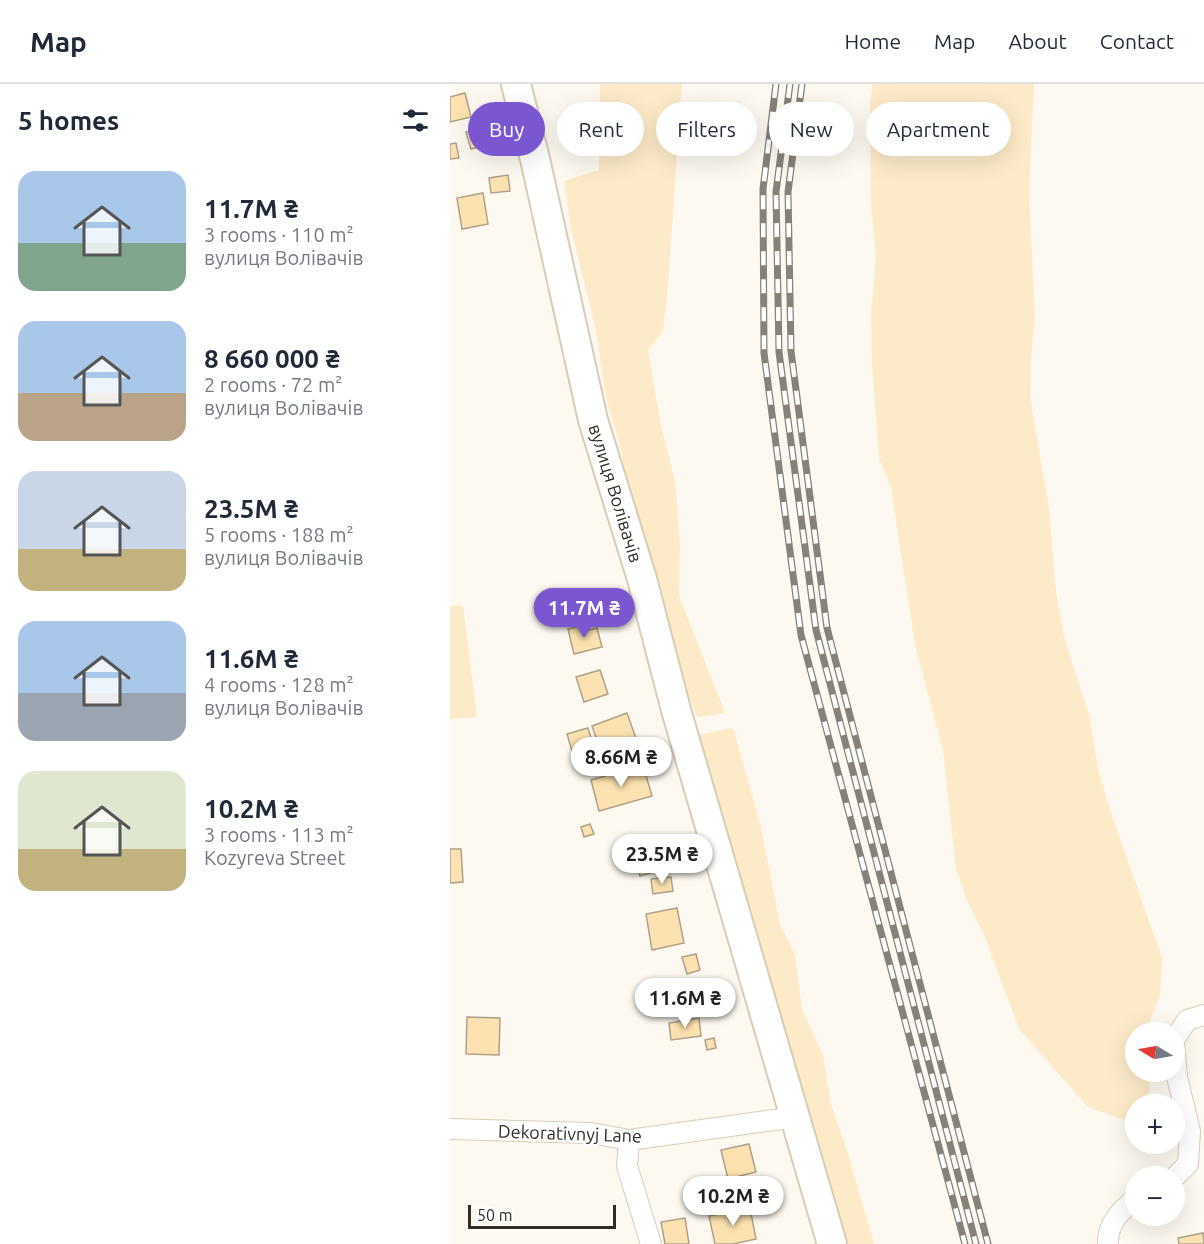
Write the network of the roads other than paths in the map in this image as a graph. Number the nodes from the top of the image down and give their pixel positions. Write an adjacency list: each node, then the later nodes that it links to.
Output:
1 (516, 84): 5 (street, вулиця Волівачів)
2 (1204, 1016): 3 (street)
3 (1185, 1023)
4 (1179, 1082): 8 (street)
5 (796, 1117): 7 (street, Dekorativnyj Lane); 12 (street, вулиця Волівачів)
6 (450, 1129): 7 (street, Dekorativnyj Lane)
7 (629, 1140): 11 (street)
8 (1197, 1143): 9 (street)
9 (1185, 1167)
10 (1125, 1207): 13 (street)
11 (651, 1244)
12 (832, 1244)
13 (1108, 1244)

